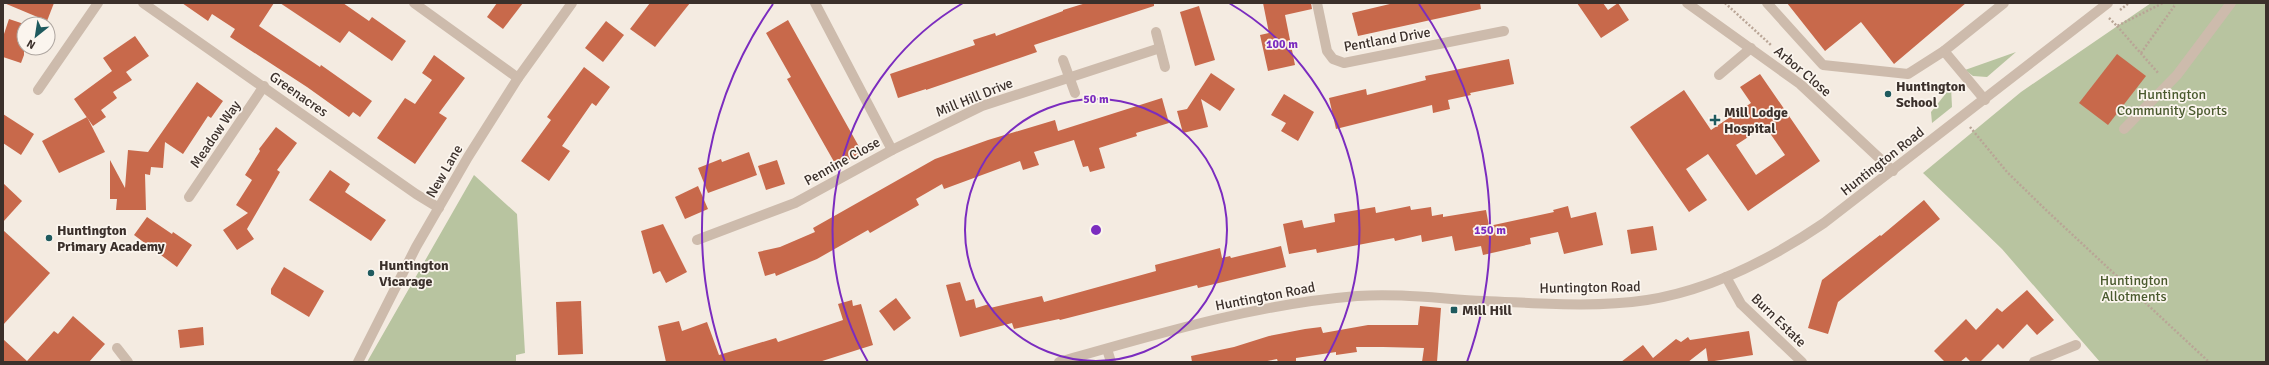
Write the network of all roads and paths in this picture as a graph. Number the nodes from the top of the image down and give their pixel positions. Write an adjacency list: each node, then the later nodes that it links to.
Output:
1 (98, 3): 29 (street)
2 (143, 3): 28 (street, Greenacres)
3 (414, 3): 25 (street)
4 (572, 3): 25 (street, New Lane)
5 (815, 3): 34 (street, Pennine Close)
6 (1317, 3): 16 (street, Pentland Drive)
7 (1687, 3): 19 (street, Arbor Close)
8 (1767, 3): 20 (street)
9 (2004, 3): 20 (street)
10 (2108, 3): 31 (street, Huntington Road)
11 (2163, 3): 15 (path)
12 (2174, 3): 21 (path)
13 (2231, 3): 27 (street)
14 (2109, 18): 15 (path)
15 (2117, 26): 21 (path)
16 (1504, 31)
17 (1156, 32): 18 (street)
18 (1160, 48): 23 (street); 26 (street, Mill Hill Drive)
19 (1751, 48): 24 (street); 35 (street, Arbor Close)
20 (1944, 51): 31 (street)
21 (2141, 53): 27 (path)
22 (1063, 60): 26 (street)
23 (1165, 67)
24 (1719, 75)
25 (518, 78): 37 (street, New Lane)
26 (1070, 78): 30 (street); 34 (street, Mill Hill Drive)
27 (2168, 84): 33 (street)
28 (264, 86): 36 (street, Meadow Way); 37 (street, Greenacres)
29 (38, 90)
30 (1075, 93)
31 (1985, 100): 35 (street, Huntington Road)
32 (1968, 126): 49 (path)
33 (2124, 129)
34 (892, 150): 38 (street, Pennine Close)
35 (1892, 171): 39 (street, Huntington Road)
36 (189, 197)
37 (439, 208): 44 (street, New Lane)
38 (697, 240)
39 (1726, 277): 42 (street, Huntington Road); 47 (street, Burn Estate)
40 (2076, 345): 48 (street)
41 (117, 348): 43 (street)
42 (1107, 349): 45 (street, Huntington Road); 46 (street)
43 (128, 362)
44 (358, 362)
45 (1059, 362)
46 (1111, 362)
47 (1802, 362)
48 (2034, 362)
49 (2209, 362)

